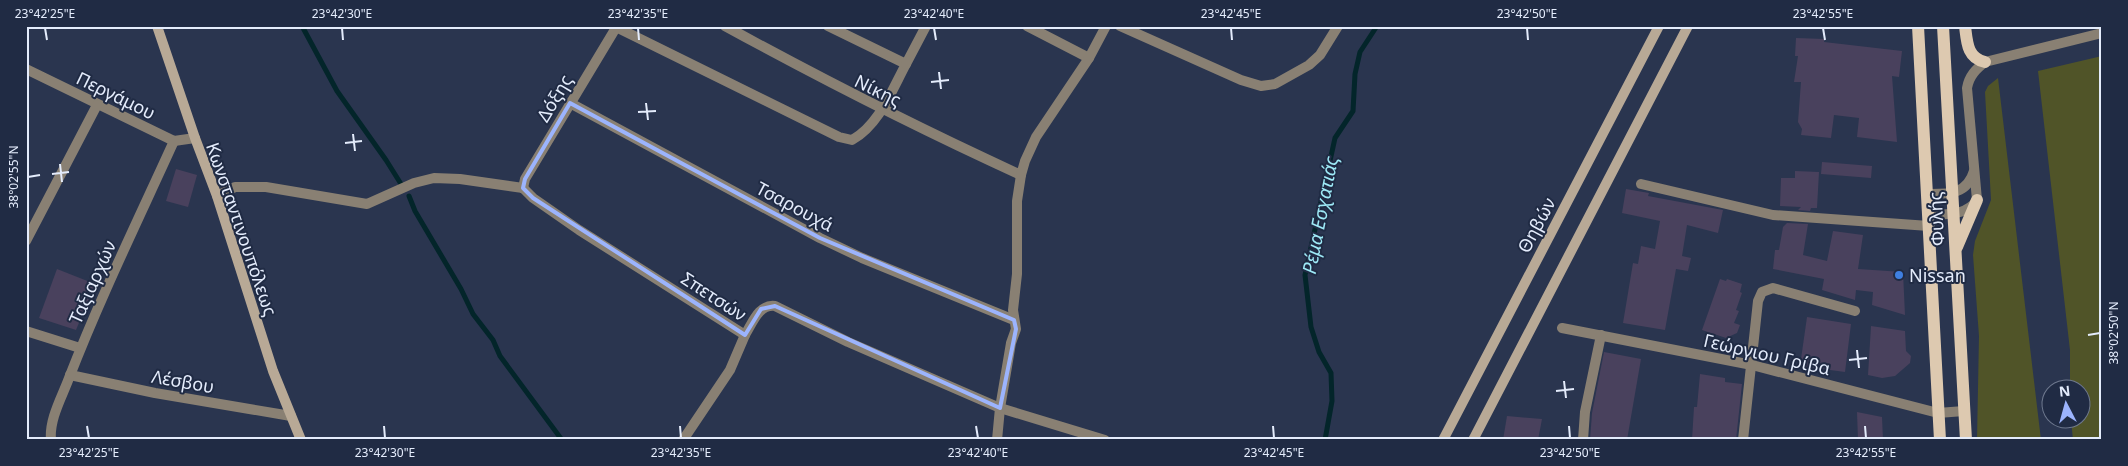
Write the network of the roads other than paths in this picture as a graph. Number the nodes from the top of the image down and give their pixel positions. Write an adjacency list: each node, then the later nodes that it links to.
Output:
1 (157, 26): 23 (main road, Κωνσταντινουπόλεως)
2 (725, 26): 22 (street, Νίκης)
3 (828, 26): 18 (street)
4 (926, 26): 18 (street)
5 (1027, 26): 16 (street)
6 (1106, 26): 16 (street)
7 (1120, 26): 8 (street)
8 (1338, 26)
9 (1659, 26): 55 (main road, Θηβών)
10 (1688, 26): 56 (main road)
11 (1918, 26): 29 (main road, Φυλής)
12 (1943, 26): 30 (main road, Φυλής)
13 (1965, 26): 17 (main road)
14 (616, 27): 20 (street, Δόξης); 22 (street)
15 (2102, 32): 17 (street)
16 (1089, 58): 26 (street)
17 (1985, 62): 25 (street)
18 (906, 64): 22 (street)
19 (26, 69): 21 (street, Περγάμου)
20 (570, 103): 28 (street, Δόξης); 38 (street, Τσαρουχά)
21 (97, 105): 24 (street, Περγάμου); 35 (street)
22 (882, 109): 26 (street, Νίκης)
23 (195, 138): 24 (street); 31 (main road, Κωνσταντινουπόλεως)
24 (174, 141): 43 (street, Ταξιαρχών)
25 (1974, 168): 30 (street); 32 (street)
26 (1021, 175): 38 (street)
27 (1641, 184): 34 (street)
28 (524, 188): 31 (street); 41 (street, Σπετσών)
29 (1928, 194): 30 (street); 34 (main road, Φυλής)
30 (1952, 194): 33 (main road, Φυλής)
31 (217, 196): 49 (main road, Κωνσταντινουπόλεως)
32 (1977, 200): 33 (street); 36 (main road)
33 (1953, 214): 34 (street); 36 (main road, Φυλής)
34 (1929, 220): 48 (main road, Φυλής)
35 (26, 241)
36 (1955, 252): 47 (main road, Φυλής)
37 (1855, 311): 44 (street)
38 (1014, 320): 46 (street)
39 (1562, 328): 42 (street, Γεώργιου Γρίβα)
40 (26, 331): 43 (street)
41 (745, 335): 46 (street, Σπετσών); 52 (street)
42 (1601, 335): 44 (street, Γεώργιου Γρίβα); 57 (street)
43 (80, 348): 45 (street, Ταξιαρχών)
44 (1752, 365): 48 (street, Γεώργιου Γρίβα); 58 (street)
45 (70, 375): 49 (street, Λέσβου); 50 (street, Ταξιαρχών)
46 (1000, 408): 53 (street); 54 (street, Σπετσών)
47 (1964, 411): 48 (street, Γεώργιου Γρίβα); 60 (main road, Φυλής)
48 (1938, 413): 59 (main road, Φυλής)
49 (291, 416): 51 (main road, Κωνσταντινουπόλεως)
50 (51, 440)
51 (301, 440)
52 (683, 440)
53 (997, 440)
54 (1105, 440)
55 (1443, 440)
56 (1473, 440)
57 (1583, 440)
58 (1744, 440)
59 (1940, 440)
60 (1966, 440)

